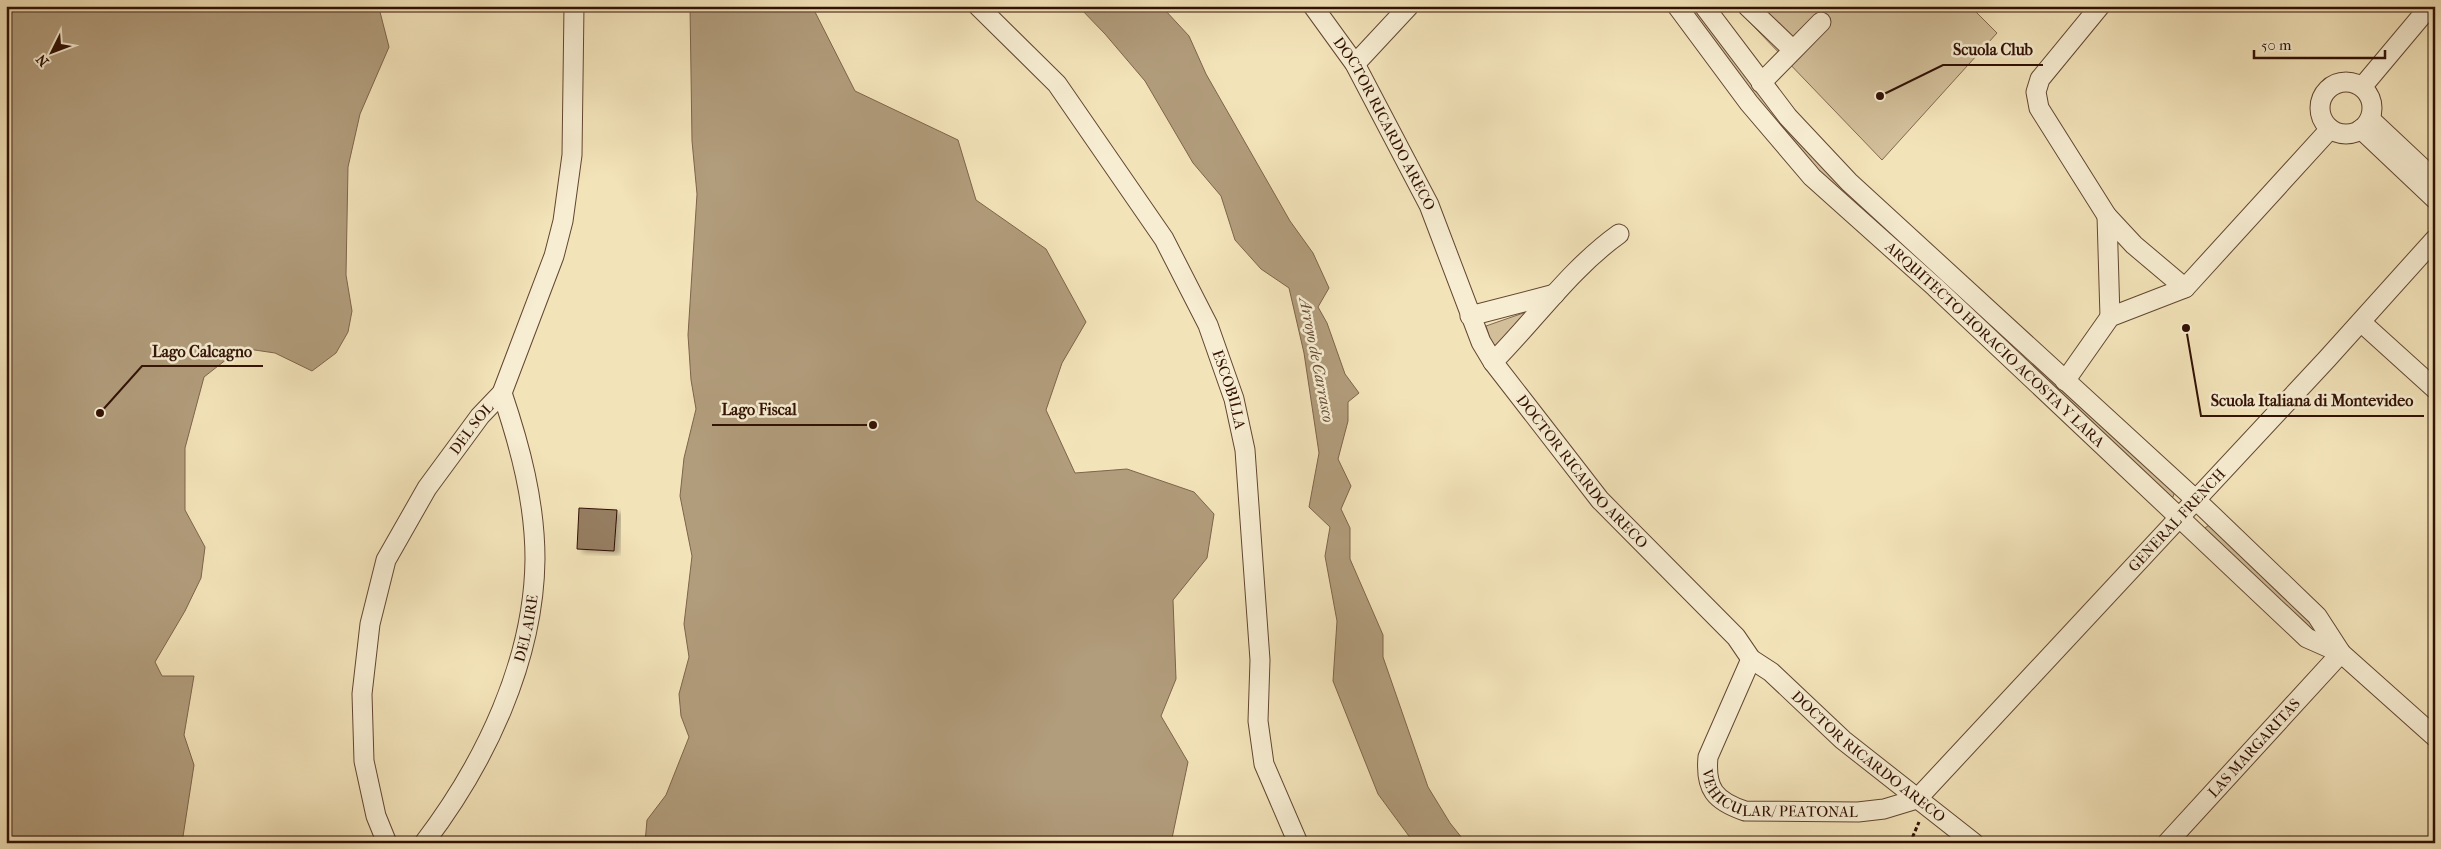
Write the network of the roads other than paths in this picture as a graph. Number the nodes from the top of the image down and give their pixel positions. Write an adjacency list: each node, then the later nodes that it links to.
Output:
1 (574, 6): 32 (street, DEL SOL)
2 (978, 6): 41 (street, ESCOBILLA)
3 (1313, 6): 12 (street, DOCTOR RICARDO ARECO)
4 (1410, 6): 12 (street)
5 (1677, 6): 29 (street, ARQUITECTO HORACIO ACOSTA Y LARA)
6 (1704, 6): 13 (street, ARQUITECTO HORACIO ACOSTA Y LARA)
7 (1747, 6): 11 (street)
8 (2100, 6): 19 (street)
9 (2430, 6): 14 (street)
10 (1821, 22): 11 (street)
11 (1793, 50): 13 (street)
12 (1354, 64): 24 (street, DOCTOR RICARDO ARECO)
13 (1761, 83): 27 (street, ARQUITECTO HORACIO ACOSTA Y LARA)
14 (2362, 87): 15 (street); 16 (street)
15 (2366, 124): 16 (street); 17 (street); 18 (street)
16 (2330, 129): 22 (street)
17 (2435, 180)
18 (2435, 199)
19 (2107, 216): 22 (street); 25 (street)
20 (1619, 234): 23 (street)
21 (2435, 239): 26 (street, GENERAL FRENCH)
22 (2185, 288): 25 (street)
23 (1555, 294): 24 (street); 28 (street)
24 (1470, 316): 28 (street, DOCTOR RICARDO ARECO)
25 (2110, 317): 30 (street)
26 (2361, 322): 31 (street); 33 (street, GENERAL FRENCH)
27 (2028, 348): 29 (street); 30 (street, ARQUITECTO HORACIO ACOSTA Y LARA)
28 (1493, 362): 36 (street, DOCTOR RICARDO ARECO)
29 (2014, 363): 34 (street, ARQUITECTO HORACIO ACOSTA Y LARA)
30 (2065, 381): 33 (street, ARQUITECTO HORACIO ACOSTA Y LARA)
31 (2435, 389)
32 (502, 393): 39 (street, DEL SOL); 40 (street, DEL AIRE)
33 (2196, 500): 34 (street, GENERAL FRENCH); 35 (street, ARQUITECTO HORACIO ACOSTA Y LARA)
34 (2179, 518): 35 (street, ARQUITECTO HORACIO ACOSTA Y LARA); 38 (street, GENERAL FRENCH)
35 (2341, 653): 37 (street, ARQUITECTO HORACIO ACOSTA Y LARA); 43 (street, LAS MARGARITAS)
36 (1751, 659): 38 (street, DOCTOR RICARDO ARECO); 38 (street, VEHICULAR/ PEATONAL)
37 (2435, 738)
38 (1917, 798): 42 (street, DOCTOR RICARDO ARECO)
39 (387, 843)
40 (424, 843)
41 (1298, 843)
42 (1974, 843)
43 (2167, 843)

